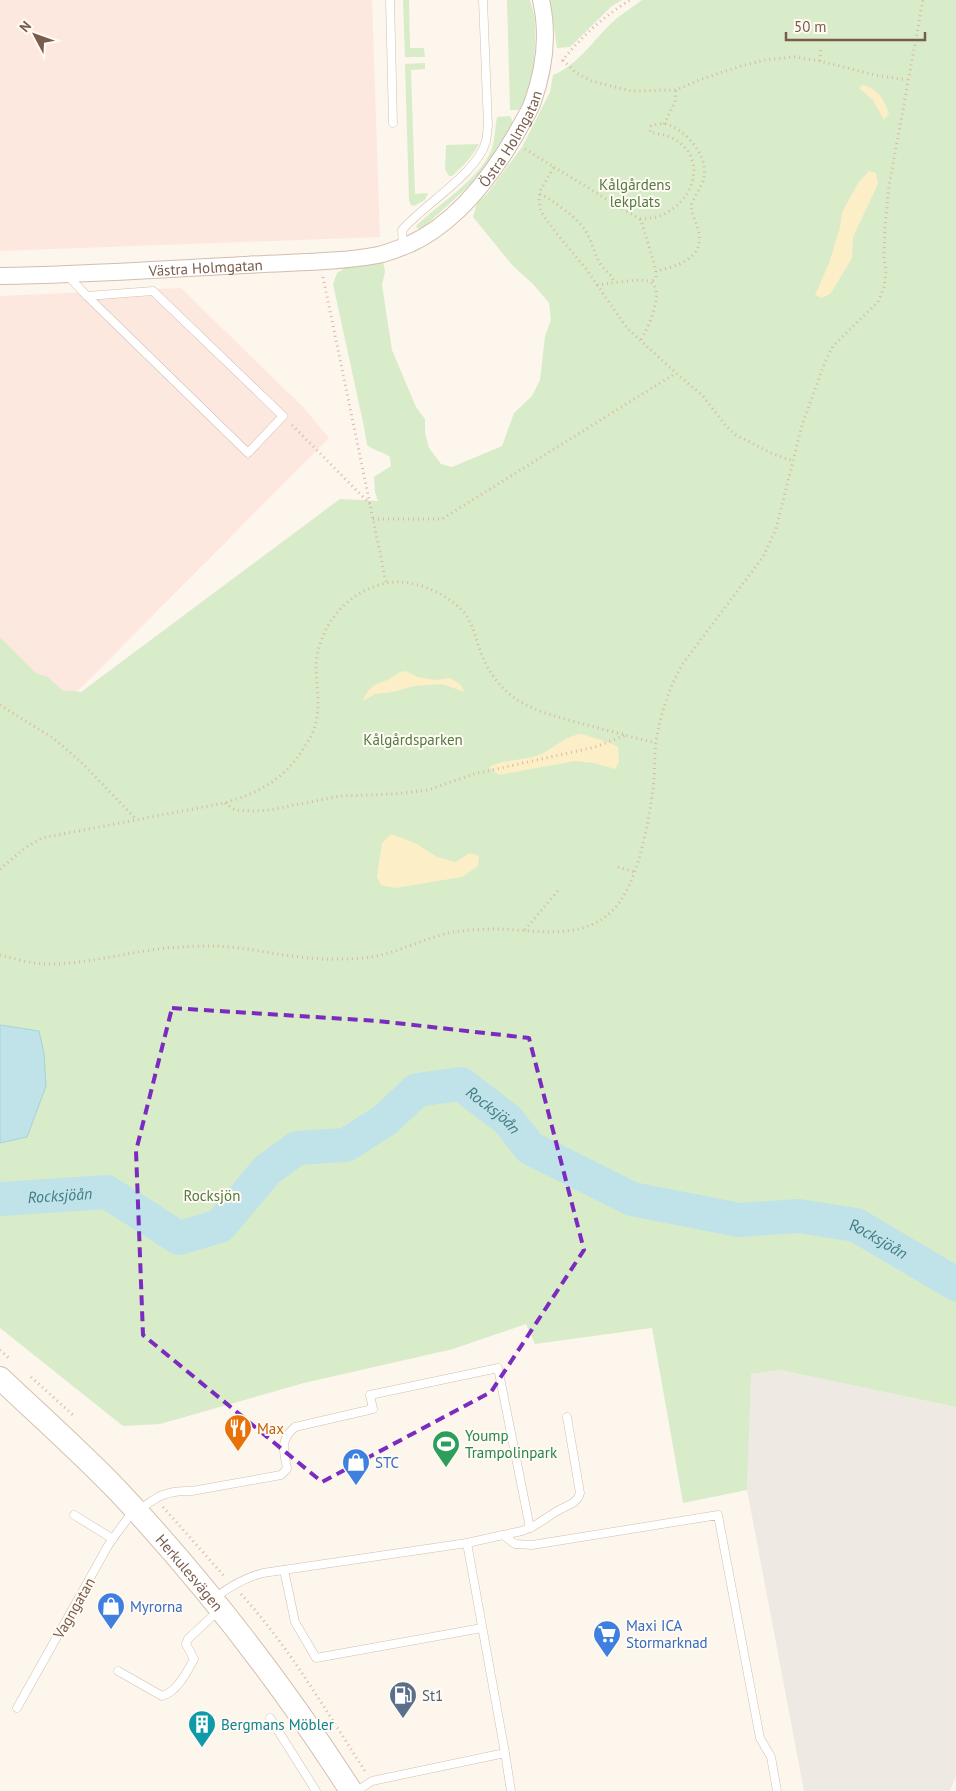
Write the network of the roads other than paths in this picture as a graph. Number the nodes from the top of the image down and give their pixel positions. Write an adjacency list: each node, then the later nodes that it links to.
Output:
1 (390, 0): 4 (lane)
2 (483, 0): 5 (lane)
3 (541, 0): 5 (street, Östra Holmgatan)
4 (394, 123)
5 (407, 245): 6 (street, Västra Holmgatan)
6 (67, 275): 7 (street, Västra Holmgatan); 8 (lane)
7 (0, 276)
8 (87, 296): 8 (lane)
9 (2, 1386): 11 (main road, Herkulesvägen)
10 (567, 1417): 13 (lane)
11 (135, 1511): 13 (lane, Vagngatan); 15 (lane, Vagngatan); 18 (main road, Herkulesvägen)
12 (74, 1515): 15 (lane)
13 (530, 1528): 14 (lane)
14 (503, 1535): 16 (lane); 28 (lane)
15 (113, 1539): 21 (lane, Vagngatan)
16 (467, 1543): 17 (lane); 19 (lane)
17 (284, 1570): 18 (lane); 19 (lane)
18 (217, 1604): 20 (lane); 25 (main road, Herkulesvägen)
19 (482, 1628): 23 (lane)
20 (118, 1671)
21 (17, 1708)
22 (270, 1718): 24 (lane)
23 (505, 1753): 26 (lane); 27 (lane)
24 (316, 1791)
25 (351, 1791)
26 (357, 1791)
27 (511, 1791)
28 (778, 1791)

